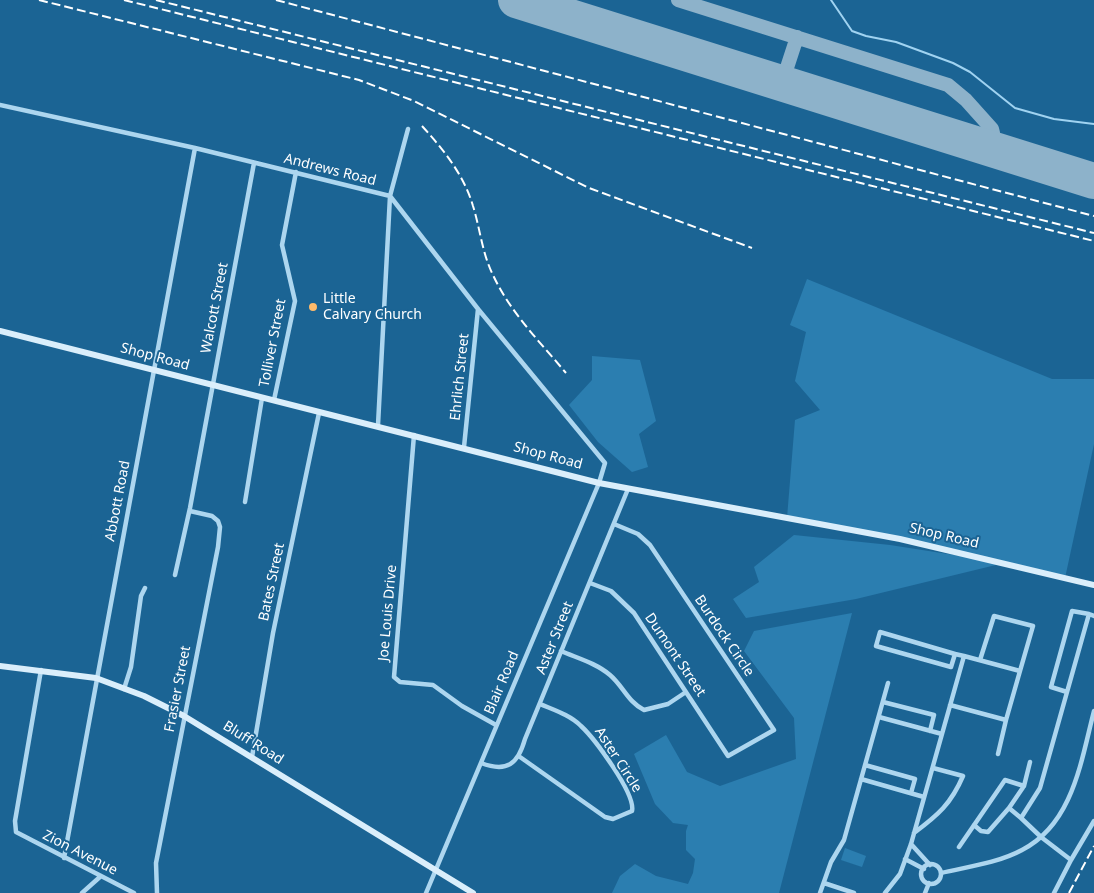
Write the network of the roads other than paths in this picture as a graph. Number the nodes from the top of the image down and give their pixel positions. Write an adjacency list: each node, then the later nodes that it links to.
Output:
1 (0, 105): 3 (street, Andrews Road)
2 (408, 129): 6 (street)
3 (196, 148): 4 (street, Andrews Road); 9 (street, Abbott Road)
4 (254, 163): 5 (street, Andrews Road); 10 (street, Walcott Street)
5 (296, 172): 6 (street, Andrews Road); 12 (street, Tolliver Street)
6 (390, 196): 7 (street, Andrews Road); 14 (street)
7 (478, 309): 16 (street, Ehrlich Street); 17 (street, Andrews Road)
8 (0, 331): 9 (street, Shop Road)
9 (154, 369): 10 (street, Shop Road); 34 (street, Abbott Road)
10 (212, 385): 11 (street, Shop Road); 20 (street, Walcott Street)
11 (262, 398): 12 (street, Shop Road); 19 (street)
12 (274, 400): 13 (street, Shop Road)
13 (319, 412): 14 (street, Shop Road); 51 (street, Bates Street)
14 (378, 425): 15 (street, Shop Road)
15 (414, 435): 16 (street, Shop Road); 46 (street, Joe Louis Drive)
16 (464, 447): 17 (street, Shop Road)
17 (599, 483): 18 (street, Shop Road); 46 (street, Blair Road)
18 (628, 489): 21 (street, Aster Street); 24 (street, Shop Road)
19 (245, 502)
20 (190, 511): 22 (street, Walcott Street); 43 (street, Frasier Street)
21 (614, 524): 23 (street, Aster Street); 50 (street, Burdock Circle)
22 (175, 575)
23 (590, 582): 27 (street, Aster Street); 37 (street, Dumont Street)
24 (1094, 585)
25 (145, 588): 36 (street)
26 (1092, 615): 38 (street); 38 (street)
27 (561, 651): 37 (street); 40 (street, Aster Street)
28 (956, 654): 28 (street); 29 (street)
29 (964, 656): 30 (street); 41 (street)
30 (980, 660): 33 (street); 33 (street)
31 (0, 666): 32 (street, Bluff Road)
32 (42, 670): 34 (street, Bluff Road); 69 (street, Zion Avenue)
33 (1020, 671): 45 (street)
34 (96, 678): 36 (street, Bluff Road); 69 (street, Abbott Road)
35 (888, 683): 39 (street)
36 (124, 689): 43 (street, Bluff Road)
37 (686, 692): 50 (street, Dumont Street)
38 (1067, 692): 62 (street)
39 (883, 702): 44 (street); 47 (street)
40 (540, 704): 52 (street, Aster Street); 52 (street, Aster Circle)
41 (950, 705): 45 (street); 48 (street)
42 (1094, 711): 66 (street)
43 (184, 716): 51 (street, Bluff Road); 81 (street, Frasier Street)
44 (879, 717): 47 (street); 55 (street)
45 (1006, 720): 49 (street)
46 (496, 725): 54 (street, Blair Road)
47 (930, 731): 48 (street)
48 (942, 734): 56 (street)
49 (998, 754)
50 (728, 756)
51 (252, 757): 74 (street, Bluff Road)
52 (520, 757): 54 (street)
53 (1030, 762): 58 (street)
54 (481, 763): 74 (street, Blair Road)
55 (865, 765): 57 (street); 59 (street)
56 (933, 768): 60 (street); 65 (street)
57 (861, 779): 59 (street); 77 (street)
58 (1024, 786): 61 (street); 64 (street)
59 (911, 793): 60 (street)
60 (924, 797): 65 (street)
61 (1009, 808): 62 (street); 64 (street)
62 (1021, 818): 66 (street)
63 (1094, 821): 71 (street)
64 (974, 825): 68 (street)
65 (914, 833): 67 (street)
66 (1041, 837): 71 (street); 75 (street)
67 (911, 844): 70 (street); 72 (street)
68 (959, 846)
69 (64, 858): 76 (street, Zion Avenue)
70 (906, 859): 73 (street); 86 (street)
71 (1071, 860): 88 (street)
72 (930, 865): 73 (street); 75 (street)
73 (924, 868): 78 (street)
74 (436, 871): 82 (street, Blair Road); 83 (street, Bluff Road)
75 (941, 873): 78 (street)
76 (101, 876): 79 (street); 80 (street, Zion Avenue)
77 (824, 883): 84 (street); 85 (street)
78 (929, 884): 87 (street)
79 (82, 893)
80 (134, 893)
81 (157, 893)
82 (426, 893)
83 (473, 893)
84 (820, 893)
85 (854, 893)
86 (885, 893)
87 (925, 893)
88 (1054, 893)

